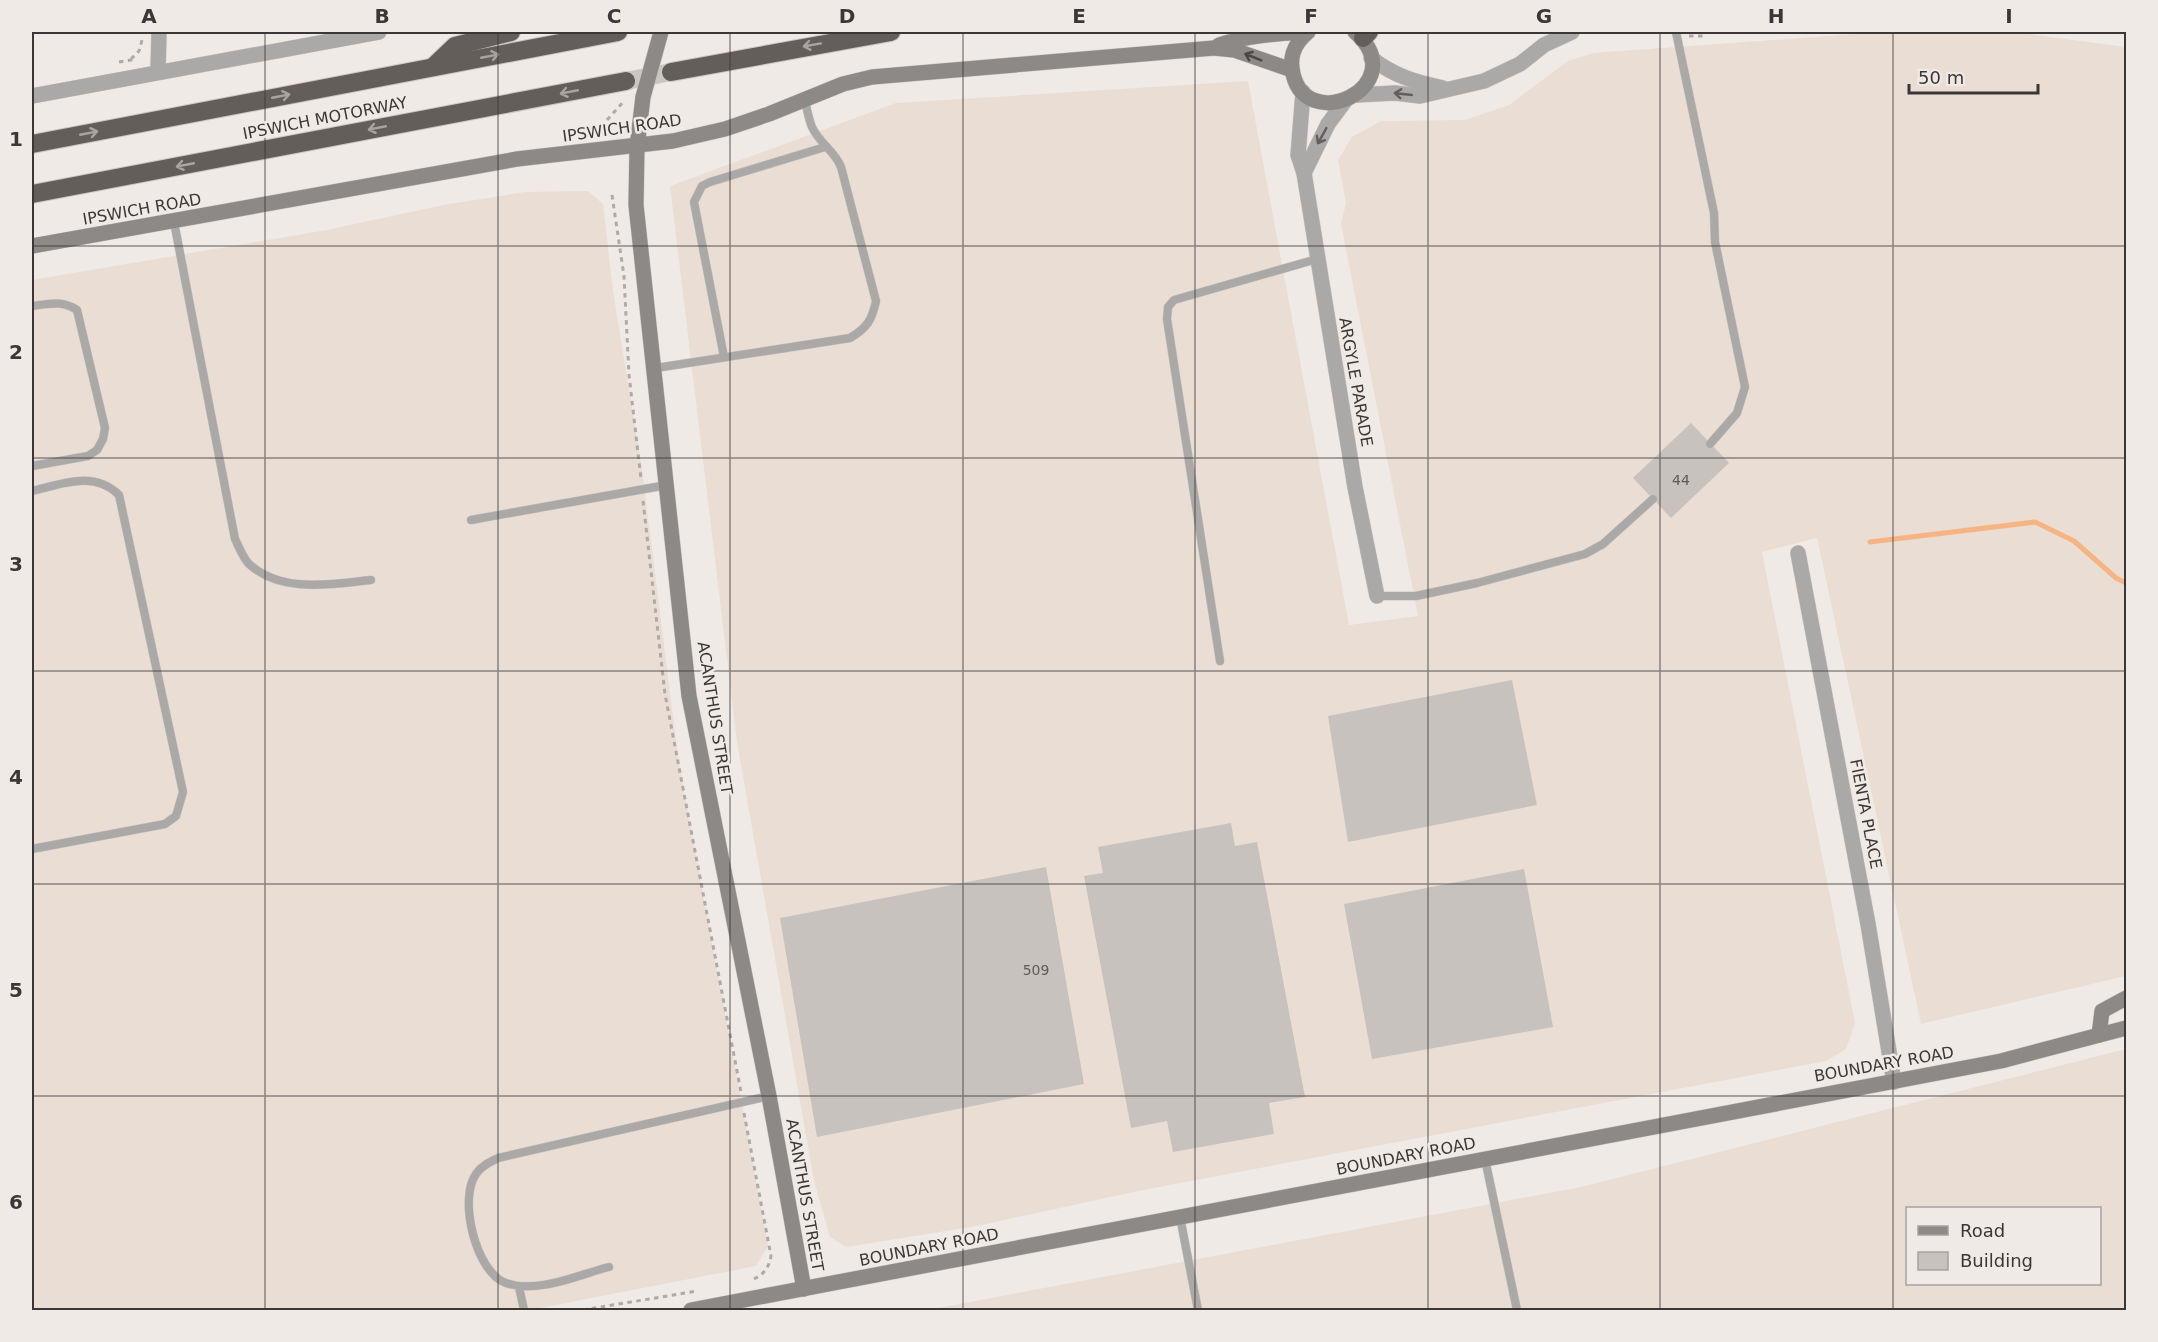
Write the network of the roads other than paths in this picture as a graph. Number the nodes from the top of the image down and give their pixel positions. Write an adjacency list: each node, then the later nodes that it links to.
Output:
1 (159, 32): 15 (street)
2 (379, 32): 15 (street)
3 (511, 32): 13 (highway)
4 (618, 32): 13 (highway, IPSWICH MOTORWAY, one-way to 4)
5 (661, 32): 24 (street, ACANTHUS STREET, bridge)
6 (891, 32): 16 (highway, one-way to 16)
7 (1307, 32): 11 (street, IPSWICH ROAD); 14 (street)
8 (1572, 32): 18 (street)
9 (1676, 32): 34 (lane)
10 (1362, 34): 12 (street)
11 (1214, 48): 14 (street, IPSWICH ROAD, one-way to 11); 21 (street, IPSWICH ROAD)
12 (1371, 58): 18 (street); 22 (street)
13 (433, 67): 23 (highway, IPSWICH MOTORWAY, one-way to 13)
14 (1292, 70): 19 (street)
15 (158, 72): 20 (street)
16 (671, 72)
17 (626, 81): 27 (highway, IPSWICH MOTORWAY, one-way to 27)
18 (1449, 89): 22 (street, one-way to 22)
19 (1303, 92): 22 (street); 26 (street, ARGYLE PARADE)
20 (32, 96)
21 (804, 98): 24 (street, IPSWICH ROAD); 25 (lane)
22 (1351, 98): 26 (street, one-way to 26)
23 (32, 144)
24 (637, 147): 28 (street, IPSWICH ROAD); 33 (street, ACANTHUS STREET)
25 (825, 147): 32 (lane); 32 (lane)
26 (1304, 173): 30 (street, ARGYLE PARADE)
27 (32, 194)
28 (174, 222): 29 (street, IPSWICH ROAD); 41 (lane)
29 (32, 246)
30 (1317, 259): 42 (street, ARGYLE PARADE); 43 (lane)
31 (32, 306): 35 (lane)
32 (724, 357): 33 (lane)
33 (656, 368): 36 (street, ACANTHUS STREET)
34 (1710, 444)
35 (32, 466)
36 (667, 485): 39 (lane); 49 (street, ACANTHUS STREET)
37 (32, 491): 44 (lane)
38 (1653, 499): 42 (lane)
39 (471, 520)
40 (1798, 553): 48 (street, FIENTA PLACE)
41 (371, 580)
42 (1377, 596)
43 (1220, 661)
44 (32, 849)
45 (2127, 998): 47 (street)
46 (2127, 1028): 47 (street, BOUNDARY ROAD)
47 (2099, 1035): 48 (street, BOUNDARY ROAD)
48 (1894, 1082): 50 (street, BOUNDARY ROAD)
49 (769, 1096): 53 (lane); 54 (street, ACANTHUS STREET)
50 (1485, 1159): 51 (street, BOUNDARY ROAD); 58 (lane)
51 (1180, 1217): 54 (street, BOUNDARY ROAD); 57 (lane)
52 (609, 1267): 53 (lane)
53 (519, 1287): 55 (lane)
54 (804, 1289): 56 (street, BOUNDARY ROAD)
55 (524, 1311)
56 (691, 1311)
57 (1198, 1311)
58 (1517, 1311)

